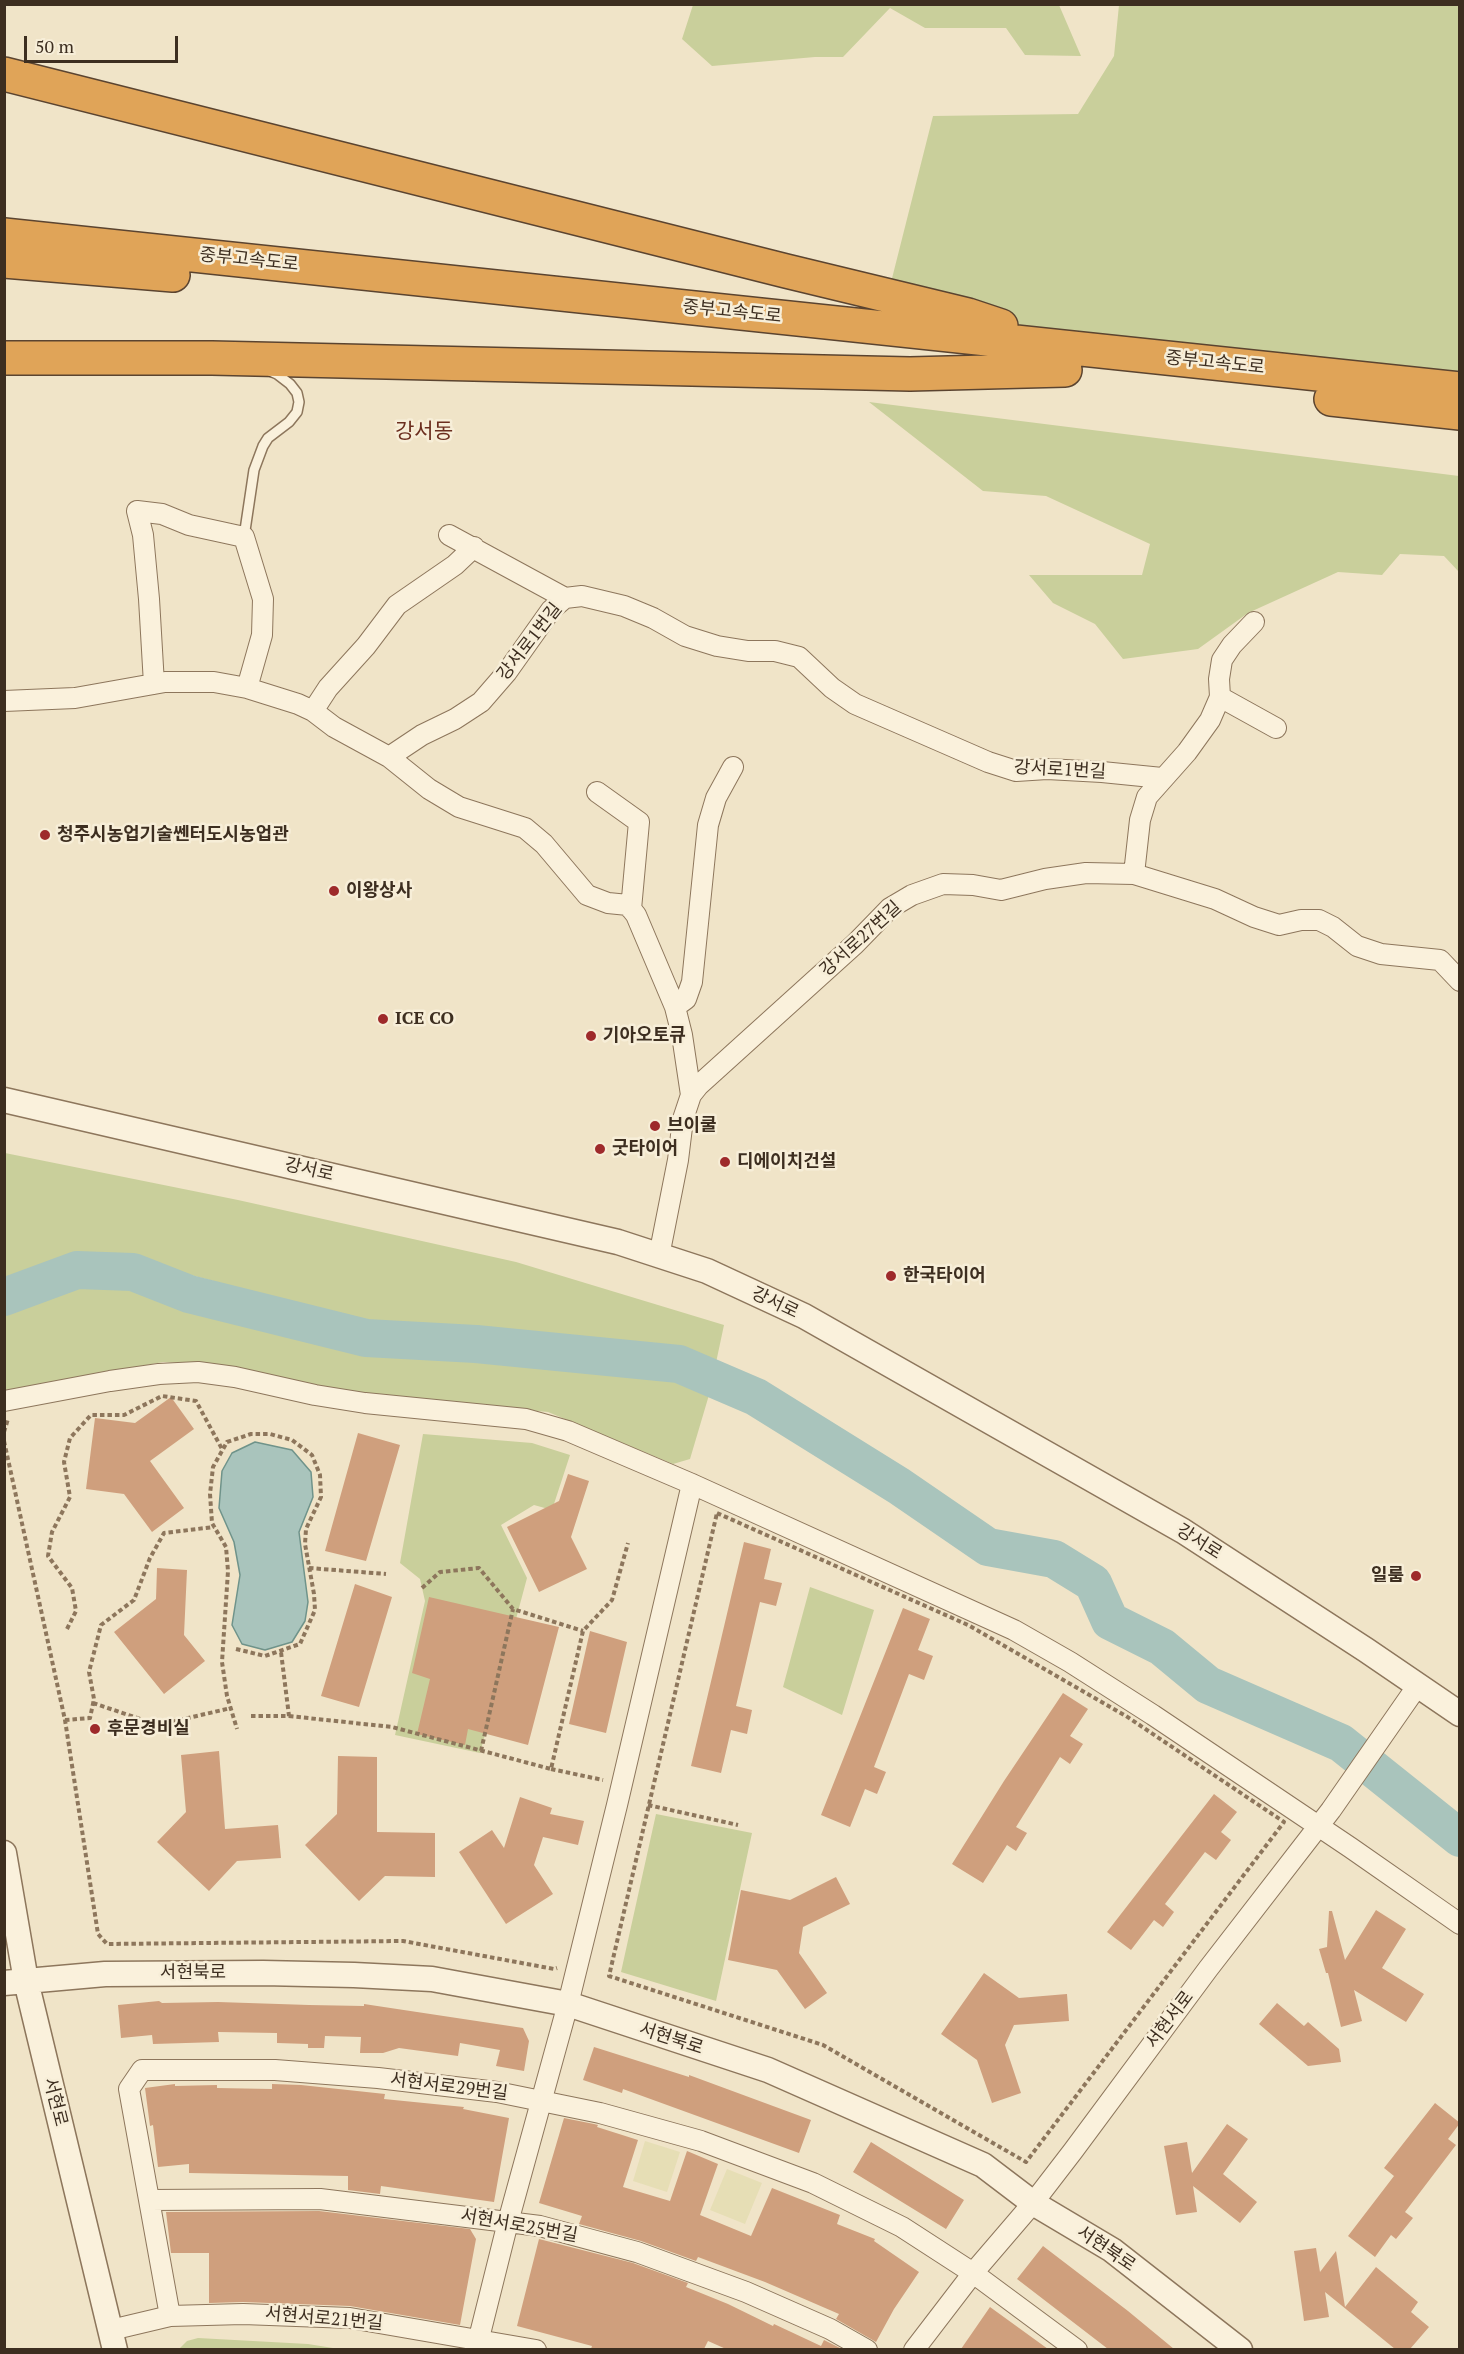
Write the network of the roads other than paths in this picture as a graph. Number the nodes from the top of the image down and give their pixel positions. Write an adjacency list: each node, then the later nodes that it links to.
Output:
1 (4, 74): 6 (highway)
2 (4, 235): 6 (highway, 중부고속도로)
3 (4, 261): 6 (highway, 중부고속도로)
4 (4, 358): 5 (highway)
5 (212, 358): 6 (highway); 10 (lane)
6 (1067, 359): 7 (highway, 중부고속도로); 8 (highway, 중부고속도로)
7 (1460, 389)
8 (1460, 413)
9 (449, 535): 11 (street)
10 (244, 537): 14 (street); 15 (street)
11 (474, 547): 12 (street); 18 (street)
12 (565, 598): 20 (street, 강서로1번길); 22 (street, 강서로1번길)
13 (1254, 622): 16 (street)
14 (154, 684): 15 (street); 17 (street)
15 (247, 688): 18 (street)
16 (1220, 697): 19 (street); 22 (street)
17 (4, 701)
18 (313, 711): 20 (street)
19 (1276, 728)
20 (389, 758): 25 (street)
21 (733, 767): 27 (street)
22 (1162, 778): 24 (street)
23 (597, 792): 25 (street)
24 (1134, 874): 26 (street, 강서로27번길); 28 (street, 강서로27번길)
25 (631, 909): 27 (street)
26 (1460, 981)
27 (675, 1007): 28 (street)
28 (691, 1095): 30 (street, 강서로27번길)
29 (4, 1100): 30 (street, 강서로)
30 (659, 1256): 33 (street, 강서로)
31 (7, 1410): 32 (street)
32 (692, 1484): 35 (street); 39 (street)
33 (1418, 1685): 34 (street, 강서로); 35 (street, 서현서로)
34 (1460, 1714)
35 (1319, 1826): 37 (street); 42 (street, 서현서로)
36 (4, 1853): 38 (street, 서현로)
37 (1460, 1923)
38 (15, 1982): 39 (street, 서현북로); 47 (street, 서현로)
39 (568, 2004): 40 (street); 42 (street, 서현북로)
40 (541, 2101): 41 (street, 서현서로29번길); 43 (street); 44 (street, 서현서로29번길)
41 (149, 2200): 43 (street, 서현서로25번길); 45 (street, 서현서로29번길)
42 (1033, 2203): 44 (street, 서현서로); 52 (street, 서현북로)
43 (508, 2222): 46 (street); 49 (street, 서현서로25번길)
44 (973, 2273): 50 (street, 서현서로); 51 (street, 서현서로29번길)
45 (170, 2316): 46 (street, 서현서로21번길); 47 (street, 서현서로21번길)
46 (479, 2338): 48 (street, 서현서로21번길)
47 (113, 2339)
48 (536, 2349)
49 (867, 2349)
50 (914, 2349)
51 (1077, 2349)
52 (1240, 2349)

